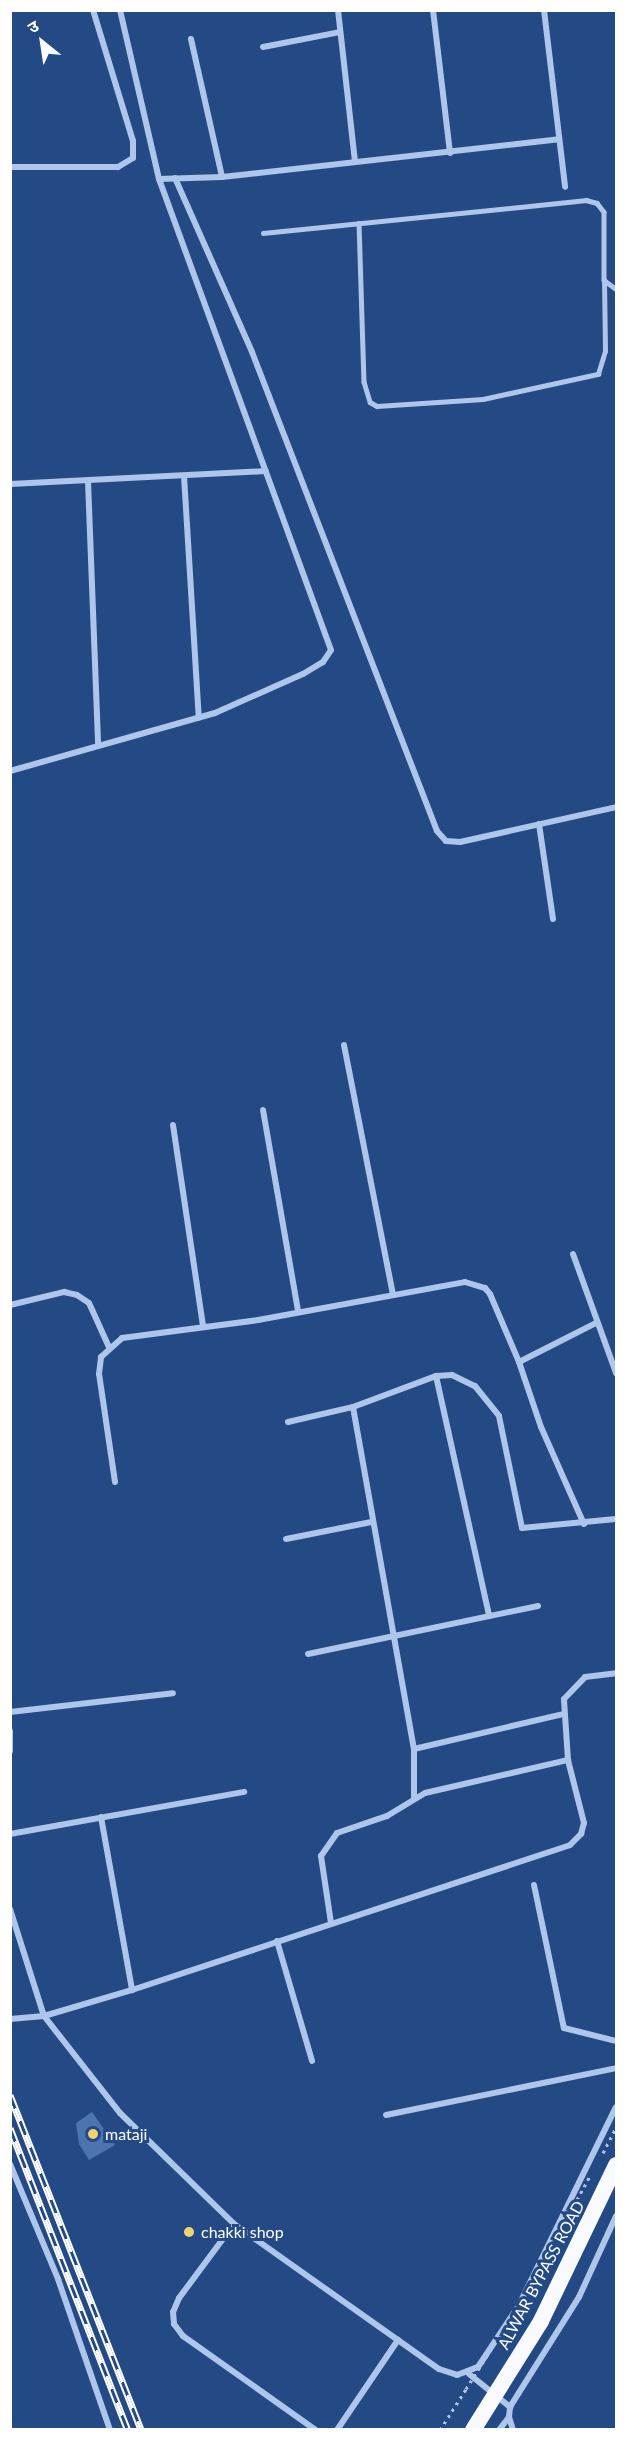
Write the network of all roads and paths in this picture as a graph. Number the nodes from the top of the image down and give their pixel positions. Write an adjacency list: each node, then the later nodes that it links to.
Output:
1 (93, 10): 12 (street)
2 (120, 10): 15 (street)
3 (338, 10): 6 (street)
4 (433, 10): 10 (street)
5 (544, 10): 9 (street)
6 (340, 32): 8 (street); 11 (street)
7 (191, 39): 13 (street)
8 (263, 47)
9 (559, 139): 10 (street); 16 (street)
10 (450, 153): 11 (street)
11 (355, 161): 13 (street)
12 (10, 167)
13 (222, 177): 14 (street)
14 (175, 178): 15 (street); 29 (street)
15 (159, 179): 21 (street)
16 (565, 187)
17 (359, 223): 18 (lane); 19 (lane); 19 (lane)
18 (263, 233)
19 (604, 280): 20 (lane)
20 (616, 289)
21 (266, 471): 22 (street); 25 (street)
22 (184, 476): 23 (street); 25 (street)
23 (88, 481): 24 (street); 26 (street)
24 (10, 484)
25 (199, 718): 26 (street)
26 (98, 746): 27 (street)
27 (10, 771)
28 (616, 807): 29 (street)
29 (539, 824): 30 (street)
30 (553, 919)
31 (344, 1045): 35 (street)
32 (263, 1110): 37 (street)
33 (173, 1125): 39 (street)
34 (573, 1254): 38 (street)
35 (393, 1294): 37 (street); 41 (street)
36 (10, 1305): 40 (street)
37 (298, 1311): 39 (street)
38 (596, 1323): 41 (street); 42 (street)
39 (203, 1326): 40 (street)
40 (109, 1347): 46 (street)
41 (519, 1362): 49 (street)
42 (616, 1373)
43 (436, 1376): 44 (street); 49 (street); 52 (street)
44 (353, 1407): 45 (street); 48 (street)
45 (288, 1422)
46 (115, 1482)
47 (616, 1519): 49 (street)
48 (371, 1522): 50 (street); 53 (street)
49 (584, 1524)
50 (286, 1539)
51 (538, 1606): 52 (street)
52 (489, 1616): 53 (street)
53 (396, 1636): 54 (street); 60 (street)
54 (308, 1654)
55 (616, 1673): 58 (street)
56 (173, 1693): 57 (street)
57 (10, 1712)
58 (563, 1714): 60 (street); 62 (street)
59 (10, 1731): 61 (street)
60 (414, 1749): 64 (street)
61 (10, 1751)
62 (568, 1760): 64 (street); 69 (street)
63 (244, 1792): 65 (street)
64 (414, 1797): 69 (street)
65 (101, 1817): 66 (street); 71 (street)
66 (10, 1834)
67 (534, 1884): 74 (street)
68 (10, 1909): 72 (street)
69 (331, 1923): 70 (street)
70 (277, 1941): 71 (street); 75 (street)
71 (132, 1990): 72 (street)
72 (44, 2016): 73 (street); 85 (street)
73 (10, 2019)
74 (616, 2041)
75 (312, 2061)
76 (616, 2068): 78 (street)
77 (616, 2108): 86 (street)
78 (386, 2115)
79 (616, 2128): 80 (path, bridge)
80 (599, 2159)
81 (10, 2164): 91 (street)
82 (616, 2165): 95 (highway, ALWAR BYPASS ROAD, bridge)
83 (594, 2170): 86 (path, bridge)
84 (616, 2216): 89 (street)
85 (234, 2224): 87 (street); 92 (street)
86 (519, 2305): 88 (street); 94 (path, bridge)
87 (398, 2340): 88 (street); 93 (street)
88 (469, 2374): 89 (street)
89 (510, 2407): 90 (street)
90 (508, 2417): 96 (street); 97 (street)
91 (110, 2430)
92 (316, 2430)
93 (337, 2430)
94 (440, 2430)
95 (473, 2430)
96 (500, 2430)
97 (513, 2430)

